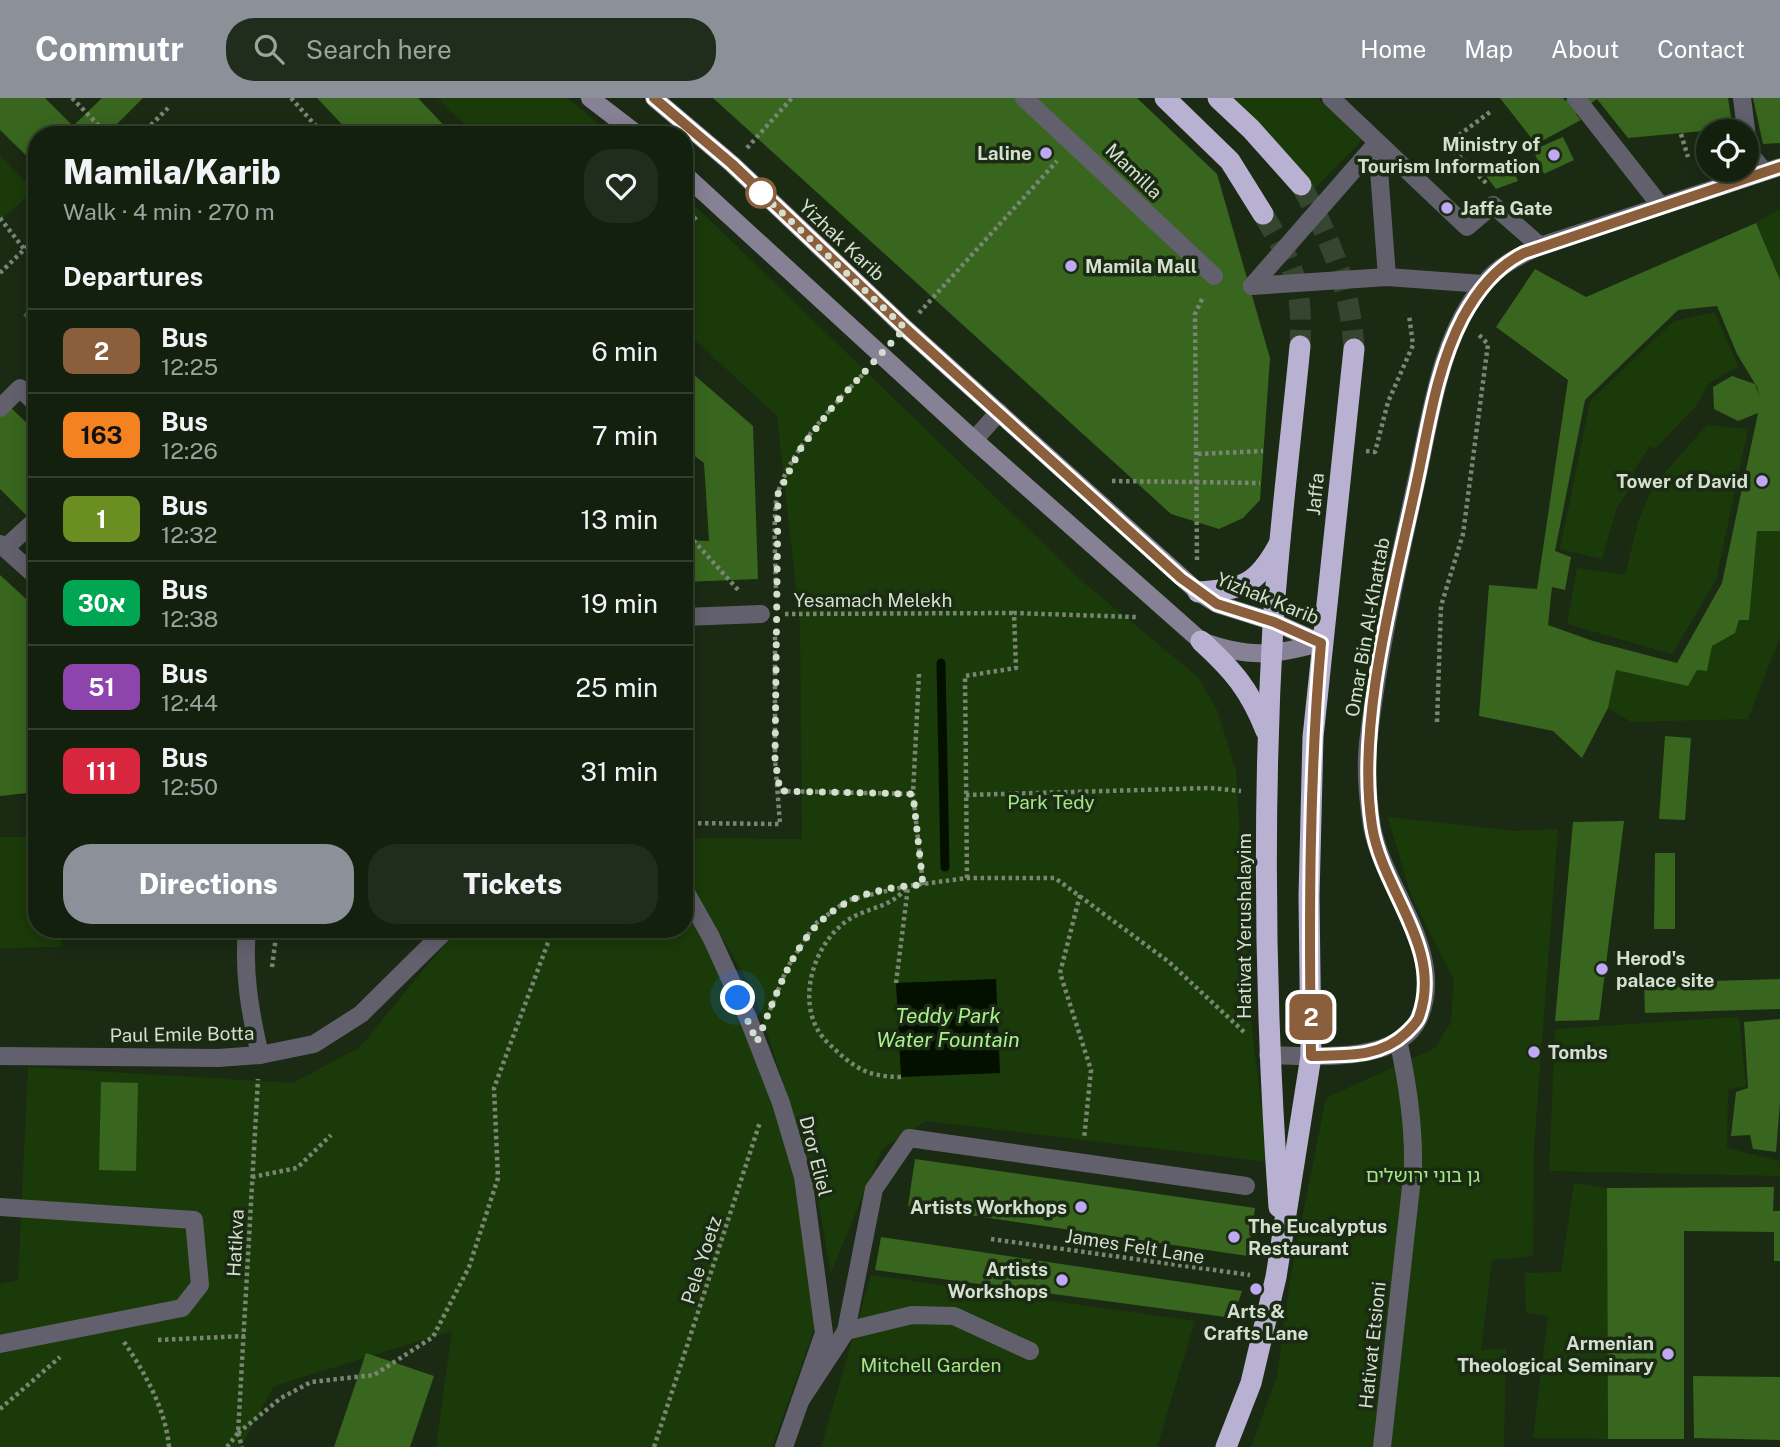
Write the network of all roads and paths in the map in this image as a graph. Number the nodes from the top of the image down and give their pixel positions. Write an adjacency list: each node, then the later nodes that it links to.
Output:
1 (72, 98): 14 (path)
2 (291, 98): 16 (path)
3 (590, 98): 17 (street)
4 (653, 98): 18 (street, Yizhak Karib)
5 (792, 98): 21 (path)
6 (1024, 98): 22 (street, Mamilla)
7 (1165, 98): 30 (highway)
8 (1218, 98): 27 (highway)
9 (1331, 98): 23 (street)
10 (1576, 98): 29 (street)
11 (1742, 98): 25 (street)
12 (168, 108): 15 (path)
13 (1490, 112): 28 (path)
14 (99, 126)
15 (150, 126)
16 (316, 126)
17 (626, 126)
18 (687, 126)
19 (693, 131): 47 (street, Yizhak Karib)
20 (1681, 134): 24 (path)
21 (760, 136)
22 (1074, 142): 36 (street, Mamilla); 39 (path)
23 (1377, 143): 33 (street); 37 (street); 37 (street)
24 (1688, 158)
25 (1772, 169): 29 (street, Omar Bin Al-Khattab)
26 (693, 182): 44 (street, Yizhak Karib)
27 (1301, 185)
28 (1490, 187)
29 (1660, 205): 33 (street, Omar Bin Al-Khattab)
30 (1263, 214)
31 (0, 218): 34 (path)
32 (28, 245): 34 (path)
33 (1540, 246): 38 (street, Omar Bin Al-Khattab)
34 (24, 249): 35 (path)
35 (0, 273)
36 (1214, 276): 51 (path)
37 (1387, 277): 38 (street)
38 (1483, 284): 41 (street, Omar Bin Al-Khattab)
39 (939, 292)
40 (1409, 315): 50 (path)
41 (1462, 319): 70 (path); 86 (street, Omar Bin Al-Khattab)
42 (1300, 346): 49 (highway, Jaffa)
43 (1354, 349): 67 (highway, Jaffa)
44 (882, 354): 48 (street, Yizhak Karib); 62 (path)
45 (28, 396): 46 (street)
46 (0, 408)
47 (999, 412): 48 (street); 52 (street, Yizhak Karib)
48 (974, 440): 64 (street, Yizhak Karib)
49 (1290, 451): 51 (path); 53 (highway, Jaffa)
50 (1376, 452)
51 (1198, 454): 54 (path)
52 (1072, 479): 54 (path); 60 (street, Yizhak Karib)
53 (1287, 482): 54 (path); 57 (highway, Jaffa)
54 (1196, 483): 60 (path)
55 (28, 526): 58 (street)
56 (693, 539): 62 (path)
57 (1280, 541): 60 (highway); 65 (highway, Jaffa)
58 (3, 546): 59 (street)
59 (28, 568)
60 (1198, 592): 65 (street, Yizhak Karib)
61 (1014, 613): 62 (path, Yesamach Melekh); 64 (path, Yesamach Melekh); 75 (path)
62 (768, 614): 63 (street); 73 (path)
63 (693, 617)
64 (1174, 618): 66 (street, Yizhak Karib)
65 (1274, 622): 67 (street, Yizhak Karib); 68 (highway, Hativat Yerushalayim)
66 (1201, 641): 68 (street, Yizhak Karib); 71 (highway)
67 (1321, 643): 68 (street, Yizhak Karib); 91 (highway, Hativat Yerushalayim)
68 (1272, 655): 71 (highway, Hativat Yerushalayim)
69 (919, 674): 74 (path)
70 (1437, 722)
71 (1270, 741): 89 (highway, Hativat Yerushalayim)
72 (1210, 788): 75 (path)
73 (780, 791): 74 (path); 76 (path)
74 (913, 794): 78 (path)
75 (966, 795): 77 (path)
76 (693, 823)
77 (967, 878): 78 (path); 80 (path)
78 (923, 885): 79 (path)
79 (908, 886): 85 (path); 87 (path); 92 (path)
80 (1080, 895): 89 (path); 95 (path)
81 (693, 905): 87 (street, Dror Eliel)
82 (246, 938): 88 (street)
83 (438, 938): 88 (street, Paul Emile Botta)
84 (550, 938): 113 (path)
85 (896, 983)
86 (1398, 1040): 91 (street); 120 (street, Hativat Etsioni)
87 (757, 1042): 93 (street, Dror Eliel)
88 (260, 1055): 90 (street, Paul Emile Botta); 96 (path, Hatikva)
89 (1268, 1055): 91 (street); 99 (highway, Hativat Yerushalayim)
90 (0, 1056)
91 (1311, 1056): 99 (highway, Hativat Yerushalayim)
92 (901, 1077)
93 (773, 1082): 111 (street, Dror Eliel); 117 (path, Pele Yoetz)
94 (331, 1135): 96 (path)
95 (1082, 1161): 97 (street); 102 (street)
96 (253, 1177): 103 (path, Hatikva)
97 (1246, 1186)
98 (0, 1207): 107 (street)
99 (1281, 1230): 101 (highway, Hativat Yerushalayim)
100 (991, 1238): 101 (path, James Felt Lane)
101 (1276, 1278): 119 (highway, Hativat Yerushalayim)
102 (846, 1332): 109 (street); 111 (street)
103 (245, 1336): 104 (path); 113 (path, Hatikva)
104 (151, 1340)
105 (137, 1341): 106 (path)
106 (124, 1342): 108 (path); 114 (path)
107 (0, 1344)
108 (112, 1344)
109 (1031, 1351)
110 (64, 1354): 112 (path)
111 (800, 1401): 118 (street, Dror Eliel)
112 (0, 1409)
113 (238, 1433): 115 (path); 116 (path)
114 (169, 1447)
115 (227, 1447)
116 (242, 1447)
117 (654, 1447)
118 (783, 1447)
119 (1226, 1447)
120 (1382, 1447)

